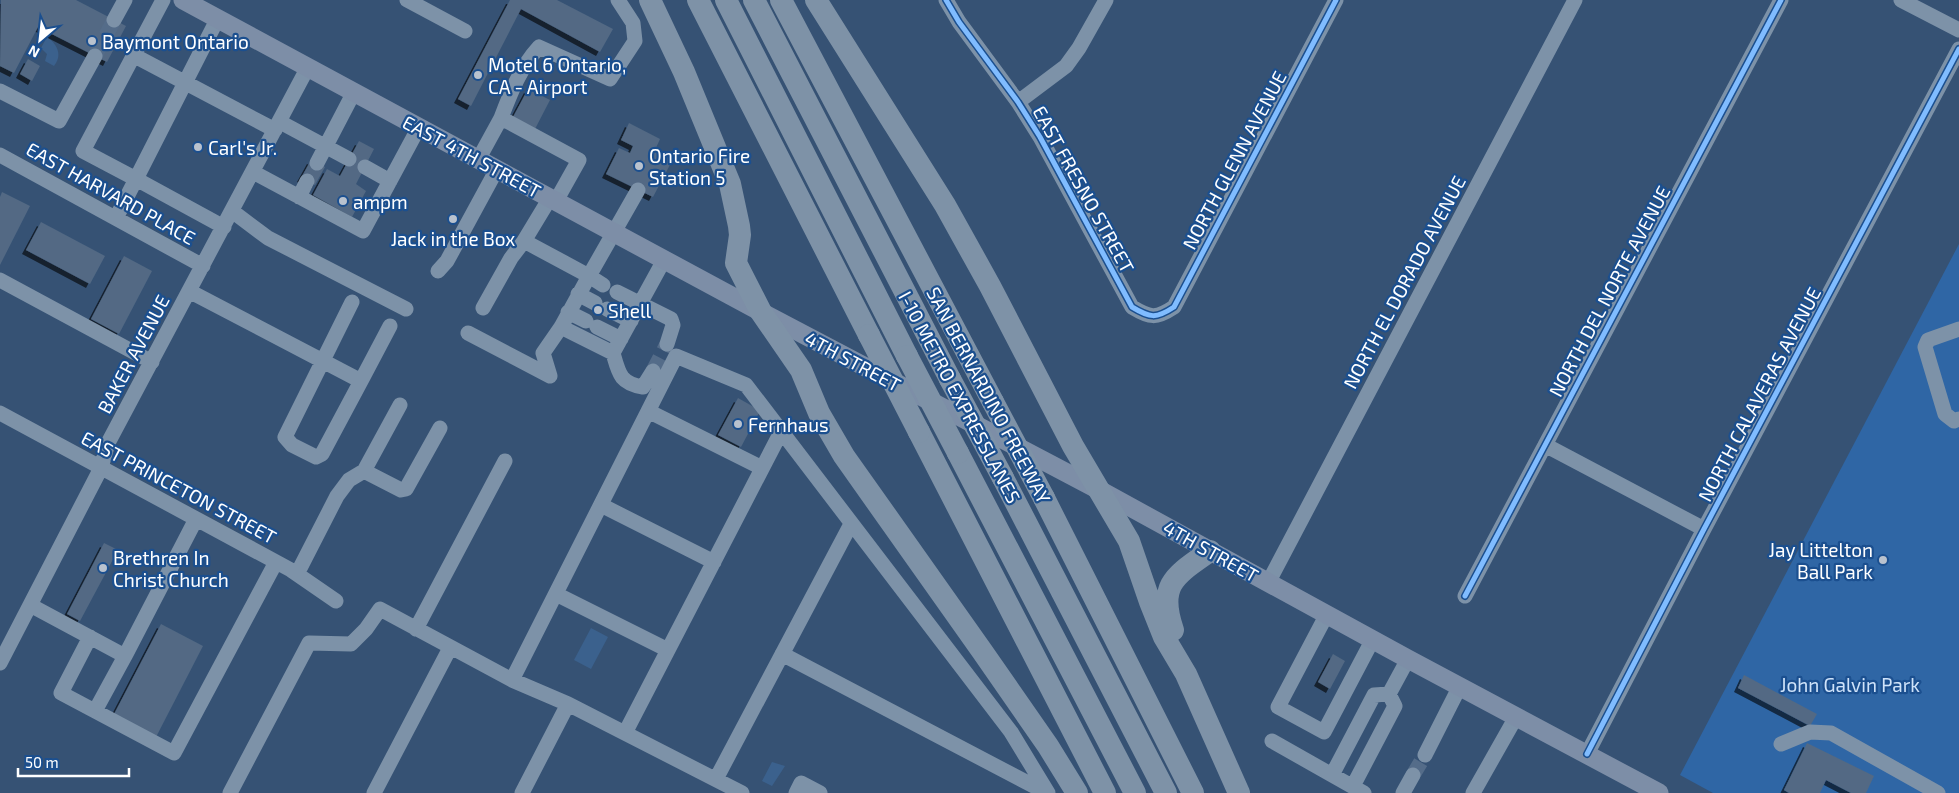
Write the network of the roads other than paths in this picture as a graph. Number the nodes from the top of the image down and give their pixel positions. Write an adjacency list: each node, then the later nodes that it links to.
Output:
1 (125, 0): 19 (street)
2 (163, 0): 23 (street)
3 (183, 0): 18 (main road, EAST 4TH STREET)
4 (407, 0): 21 (street)
5 (618, 0): 30 (street)
6 (650, 0): 64 (highway)
7 (698, 0): 138 (highway, bridge)
8 (726, 0): 139 (highway, I-10 METRO EXPRESSLANES, bridge)
9 (754, 0): 140 (highway, I-10 METRO EXPRESSLANES, bridge)
10 (781, 0): 141 (highway, SAN BERNARDINO FREEWAY, bridge)
11 (816, 0): 89 (highway)
12 (946, 0): 29 (street, EAST FRESNO STREET)
13 (1106, 0): 29 (street)
14 (1336, 0): 65 (street, NORTH GLENN AVENUE)
15 (1575, 0): 98 (street, NORTH EL DORADO AVENUE)
16 (1781, 0): 84 (street, NORTH DEL NORTE AVENUE)
17 (1902, 0): 20 (street)
18 (218, 18): 25 (main road, EAST 4TH STREET); 26 (street)
19 (114, 20)
20 (1959, 30)
21 (465, 31)
22 (1959, 49): 93 (street, NORTH CALAVERAS AVENUE)
23 (134, 55): 26 (street); 41 (street)
24 (95, 56): 27 (street)
25 (308, 68): 28 (main road, EAST 4TH STREET); 31 (street, BAKER AVENUE)
26 (186, 82): 31 (street); 41 (street)
27 (0, 91)
28 (354, 92): 32 (main road, EAST 4TH STREET); 33 (street)
29 (1018, 102): 65 (street, EAST FRESNO STREET)
30 (500, 118): 36 (street); 46 (street)
31 (278, 126): 33 (street); 40 (street, BAKER AVENUE)
32 (419, 128): 36 (main road, EAST 4TH STREET); 43 (street)
33 (326, 146): 35 (street); 37 (street)
34 (0, 155): 48 (street, EAST HARVARD PLACE)
35 (349, 159)
36 (478, 160): 39 (main road, EAST 4TH STREET)
37 (317, 163)
38 (365, 167): 43 (street)
39 (497, 169): 46 (main road, EAST 4TH STREET); 54 (street)
40 (252, 172): 45 (street); 47 (street, BAKER AVENUE)
41 (136, 179): 48 (street); 49 (street)
42 (307, 181): 45 (street)
43 (390, 181): 45 (street)
44 (638, 190): 50 (street)
45 (299, 197)
46 (553, 200): 50 (main road, EAST 4TH STREET); 51 (street)
47 (232, 211): 49 (street, BAKER AVENUE); 62 (street)
48 (116, 218): 53 (street, EAST HARVARD PLACE)
49 (224, 227): 53 (street, BAKER AVENUE)
50 (614, 233): 52 (main road, EAST 4TH STREET); 55 (street)
51 (524, 241): 55 (street); 61 (street)
52 (664, 260): 60 (street); 64 (main road, EAST 4TH STREET)
53 (203, 266): 57 (street, BAKER AVENUE)
54 (438, 270)
55 (589, 276): 58 (street); 60 (street)
56 (0, 280): 75 (street)
57 (189, 291): 74 (street); 75 (street, BAKER AVENUE)
58 (578, 294): 63 (street); 66 (street)
59 (352, 302): 74 (street)
60 (640, 304): 66 (street); 72 (street)
61 (482, 308)
62 (406, 309)
63 (568, 312): 68 (street); 71 (street)
64 (761, 312): 89 (main road, 4TH STREET); 137 (highway)
65 (1146, 315)
66 (630, 321): 71 (street)
67 (390, 326): 77 (street)
68 (561, 327): 70 (street); 73 (street)
69 (1959, 329): 81 (street)
70 (468, 333)
71 (621, 339): 73 (street)
72 (667, 344)
73 (613, 353): 76 (street)
74 (323, 361): 77 (street); 77 (street)
75 (152, 362): 86 (street, BAKER AVENUE)
76 (653, 371)
77 (361, 381)
78 (400, 405): 88 (street)
79 (648, 411): 83 (street); 87 (street); 90 (street)
80 (0, 412): 86 (street, EAST PRINCETON STREET)
81 (1959, 419)
82 (440, 428): 88 (street)
83 (781, 432): 87 (street); 92 (street)
84 (1545, 444): 93 (street); 100 (street, NORTH DEL NORTE AVENUE)
85 (505, 461): 104 (street)
86 (101, 468): 91 (street, EAST PRINCETON STREET); 102 (street, BAKER AVENUE)
87 (762, 468): 96 (street)
88 (364, 471): 97 (street)
89 (1101, 491): 94 (main road, 4TH STREET); 113 (highway)
90 (601, 505): 96 (street); 99 (street)
91 (196, 519): 95 (street, EAST PRINCETON STREET); 110 (street)
92 (852, 524): 109 (street); 136 (street)
93 (1704, 529): 123 (street, NORTH CALAVERAS AVENUE)
94 (1210, 551): 98 (main road, 4TH STREET); 113 (highway)
95 (276, 562): 97 (street, EAST PRINCETON STREET); 118 (street)
96 (714, 562): 108 (street)
97 (297, 574): 101 (street, EAST PRINCETON STREET)
98 (1268, 582): 103 (main road, 4TH STREET)
99 (556, 594): 108 (street); 114 (street)
100 (1465, 596)
101 (336, 601)
102 (30, 605): 105 (street); 112 (street, BAKER AVENUE)
103 (1327, 614): 106 (main road, 4TH STREET); 106 (street)
104 (416, 629): 107 (street); 130 (street)
105 (90, 637): 110 (street); 118 (street)
106 (1373, 639): 111 (main road, 4TH STREET)
107 (450, 648): 114 (street); 131 (street)
108 (668, 650): 120 (street)
109 (782, 654): 127 (street); 136 (street)
110 (125, 656): 118 (street)
111 (1408, 659): 115 (main road, 4TH STREET); 116 (street)
112 (0, 663)
113 (1186, 674): 142 (highway)
114 (512, 680): 117 (street)
115 (1460, 686): 119 (main road, 4TH STREET); 124 (street)
116 (1388, 694): 125 (street); 128 (street)
117 (568, 704): 120 (street); 132 (street)
118 (95, 711)
119 (1516, 716): 123 (main road, 4TH STREET); 144 (street)
120 (625, 733): 127 (street)
121 (1272, 741): 125 (street)
122 (1781, 744): 145 (street)
123 (1587, 754): 129 (main road, 4TH STREET)
124 (1425, 755)
125 (1332, 775): 128 (street)
126 (1413, 776): 143 (street)
127 (716, 779): 133 (street)
128 (1357, 790)
129 (1656, 792)
130 (230, 793)
131 (374, 793)
132 (522, 793)
133 (742, 793)
134 (796, 793): 135 (street)
135 (820, 793)
136 (1047, 793)
137 (1077, 793)
138 (1105, 793)
139 (1136, 793)
140 (1166, 793)
141 (1193, 793)
142 (1239, 793)
143 (1403, 793)
144 (1473, 793)
145 (1938, 793)

